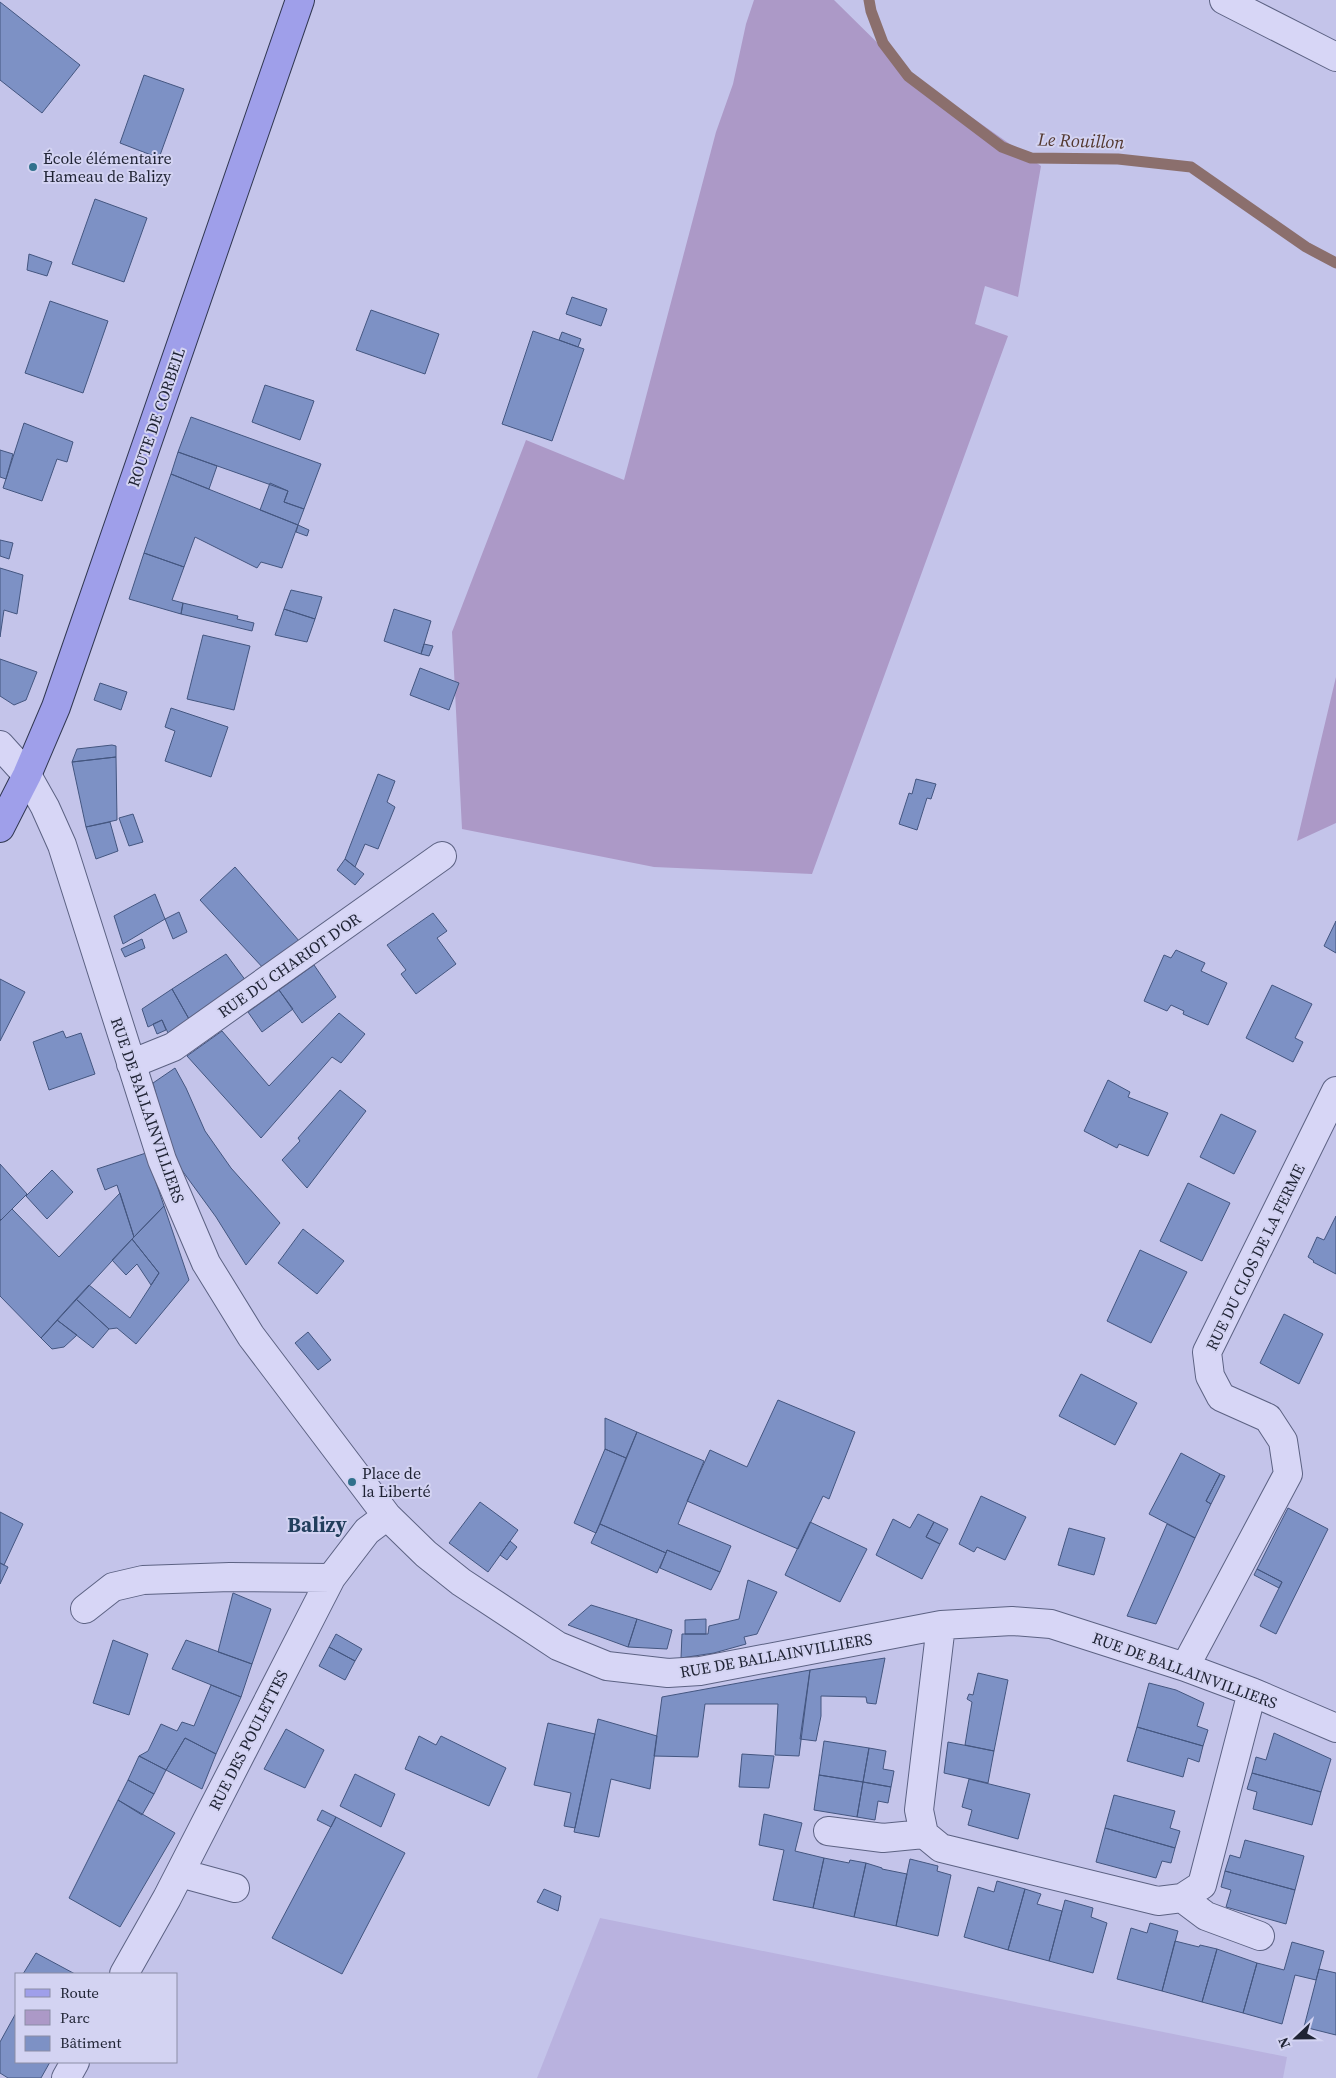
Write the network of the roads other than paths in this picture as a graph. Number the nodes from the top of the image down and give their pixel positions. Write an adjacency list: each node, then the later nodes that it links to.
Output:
1 (300, 0): 5 (main road, ROUTE DE CORBEIL)
2 (1224, 0): 3 (street)
3 (1336, 57)
4 (0, 745): 5 (street, RUE DE BALLAINVILLIERS)
5 (27, 775): 6 (main road, ROUTE DE CORBEIL); 8 (street, RUE DE BALLAINVILLIERS)
6 (0, 828)
7 (442, 856): 8 (street, RUE DU CHARIOT D'OR)
8 (131, 1064): 10 (street, RUE DE BALLAINVILLIERS)
9 (1336, 1091): 14 (street, RUE DU CLOS DE LA FERME)
10 (387, 1516): 11 (street, RUE DES POULETTES); 13 (street, RUE DE BALLAINVILLIERS)
11 (331, 1578): 12 (street); 19 (street, RUE DES POULETTES)
12 (85, 1609)
13 (941, 1624): 14 (street, RUE DE BALLAINVILLIERS); 18 (street)
14 (1185, 1667): 15 (street, RUE DE BALLAINVILLIERS)
15 (1252, 1692): 16 (street, RUE DE BALLAINVILLIERS); 21 (street)
16 (1336, 1728)
17 (828, 1831): 18 (street)
18 (924, 1834): 21 (street)
19 (180, 1873): 20 (street); 23 (street, RUE DES POULETTES)
20 (235, 1888)
21 (1182, 1898): 22 (street)
22 (1260, 1936)
23 (125, 1973)
24 (74, 2063): 25 (street)
25 (66, 2078)

